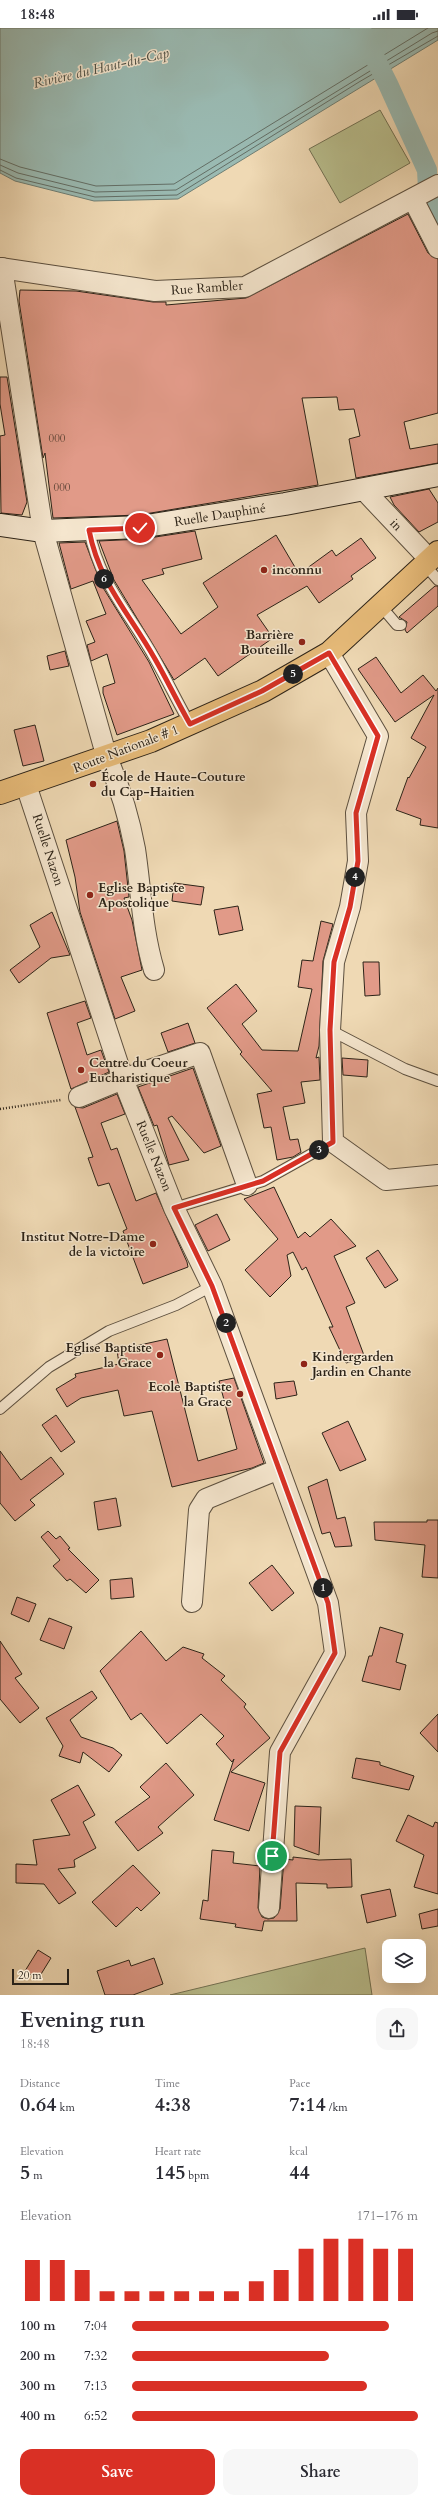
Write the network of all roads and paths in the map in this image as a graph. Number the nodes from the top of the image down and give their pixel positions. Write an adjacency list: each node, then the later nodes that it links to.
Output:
1 (438, 185): 2 (street, Rue Rambler)
2 (413, 199): 3 (street); 4 (street, Rue Rambler)
3 (438, 248)
4 (1, 268): 9 (street)
5 (438, 475): 6 (street, Ruelle Dauphiné)
6 (363, 489): 8 (street, Ruelle Dauphiné); 10 (street, in)
7 (0, 525): 9 (street, Ruelle Dauphiné)
8 (89, 530): 9 (street, Ruelle Dauphiné); 14 (lane)
9 (43, 531): 15 (street)
10 (433, 564): 11 (main road, Route Nationale # 1)
11 (380, 605): 12 (lane); 13 (main road, Route Nationale # 1)
12 (401, 625)
13 (329, 653): 14 (main road, Route Nationale # 1); 19 (street)
14 (190, 724): 15 (main road, Route Nationale # 1)
15 (107, 758): 16 (main road, Route Nationale # 1); 18 (street)
16 (26, 785): 17 (main road, Route Nationale # 1); 20 (street, Ruelle Nazon)
17 (0, 793)
18 (154, 970)
19 (330, 1030): 21 (lane); 24 (street)
20 (123, 1079): 22 (street); 26 (street); 27 (street, Ruelle Nazon)
21 (438, 1081)
22 (79, 1097): 23 (path)
23 (0, 1108)
24 (333, 1142): 25 (street); 26 (lane)
25 (438, 1175)
26 (247, 1185): 27 (lane)
27 (174, 1208): 28 (street, Ruelle Nazon)
28 (212, 1286): 29 (lane); 30 (street, Ruelle Nazon)
29 (0, 1409)
30 (279, 1469): 31 (street); 32 (street, Ruelle Nazon)
31 (192, 1602)
32 (269, 1908)

